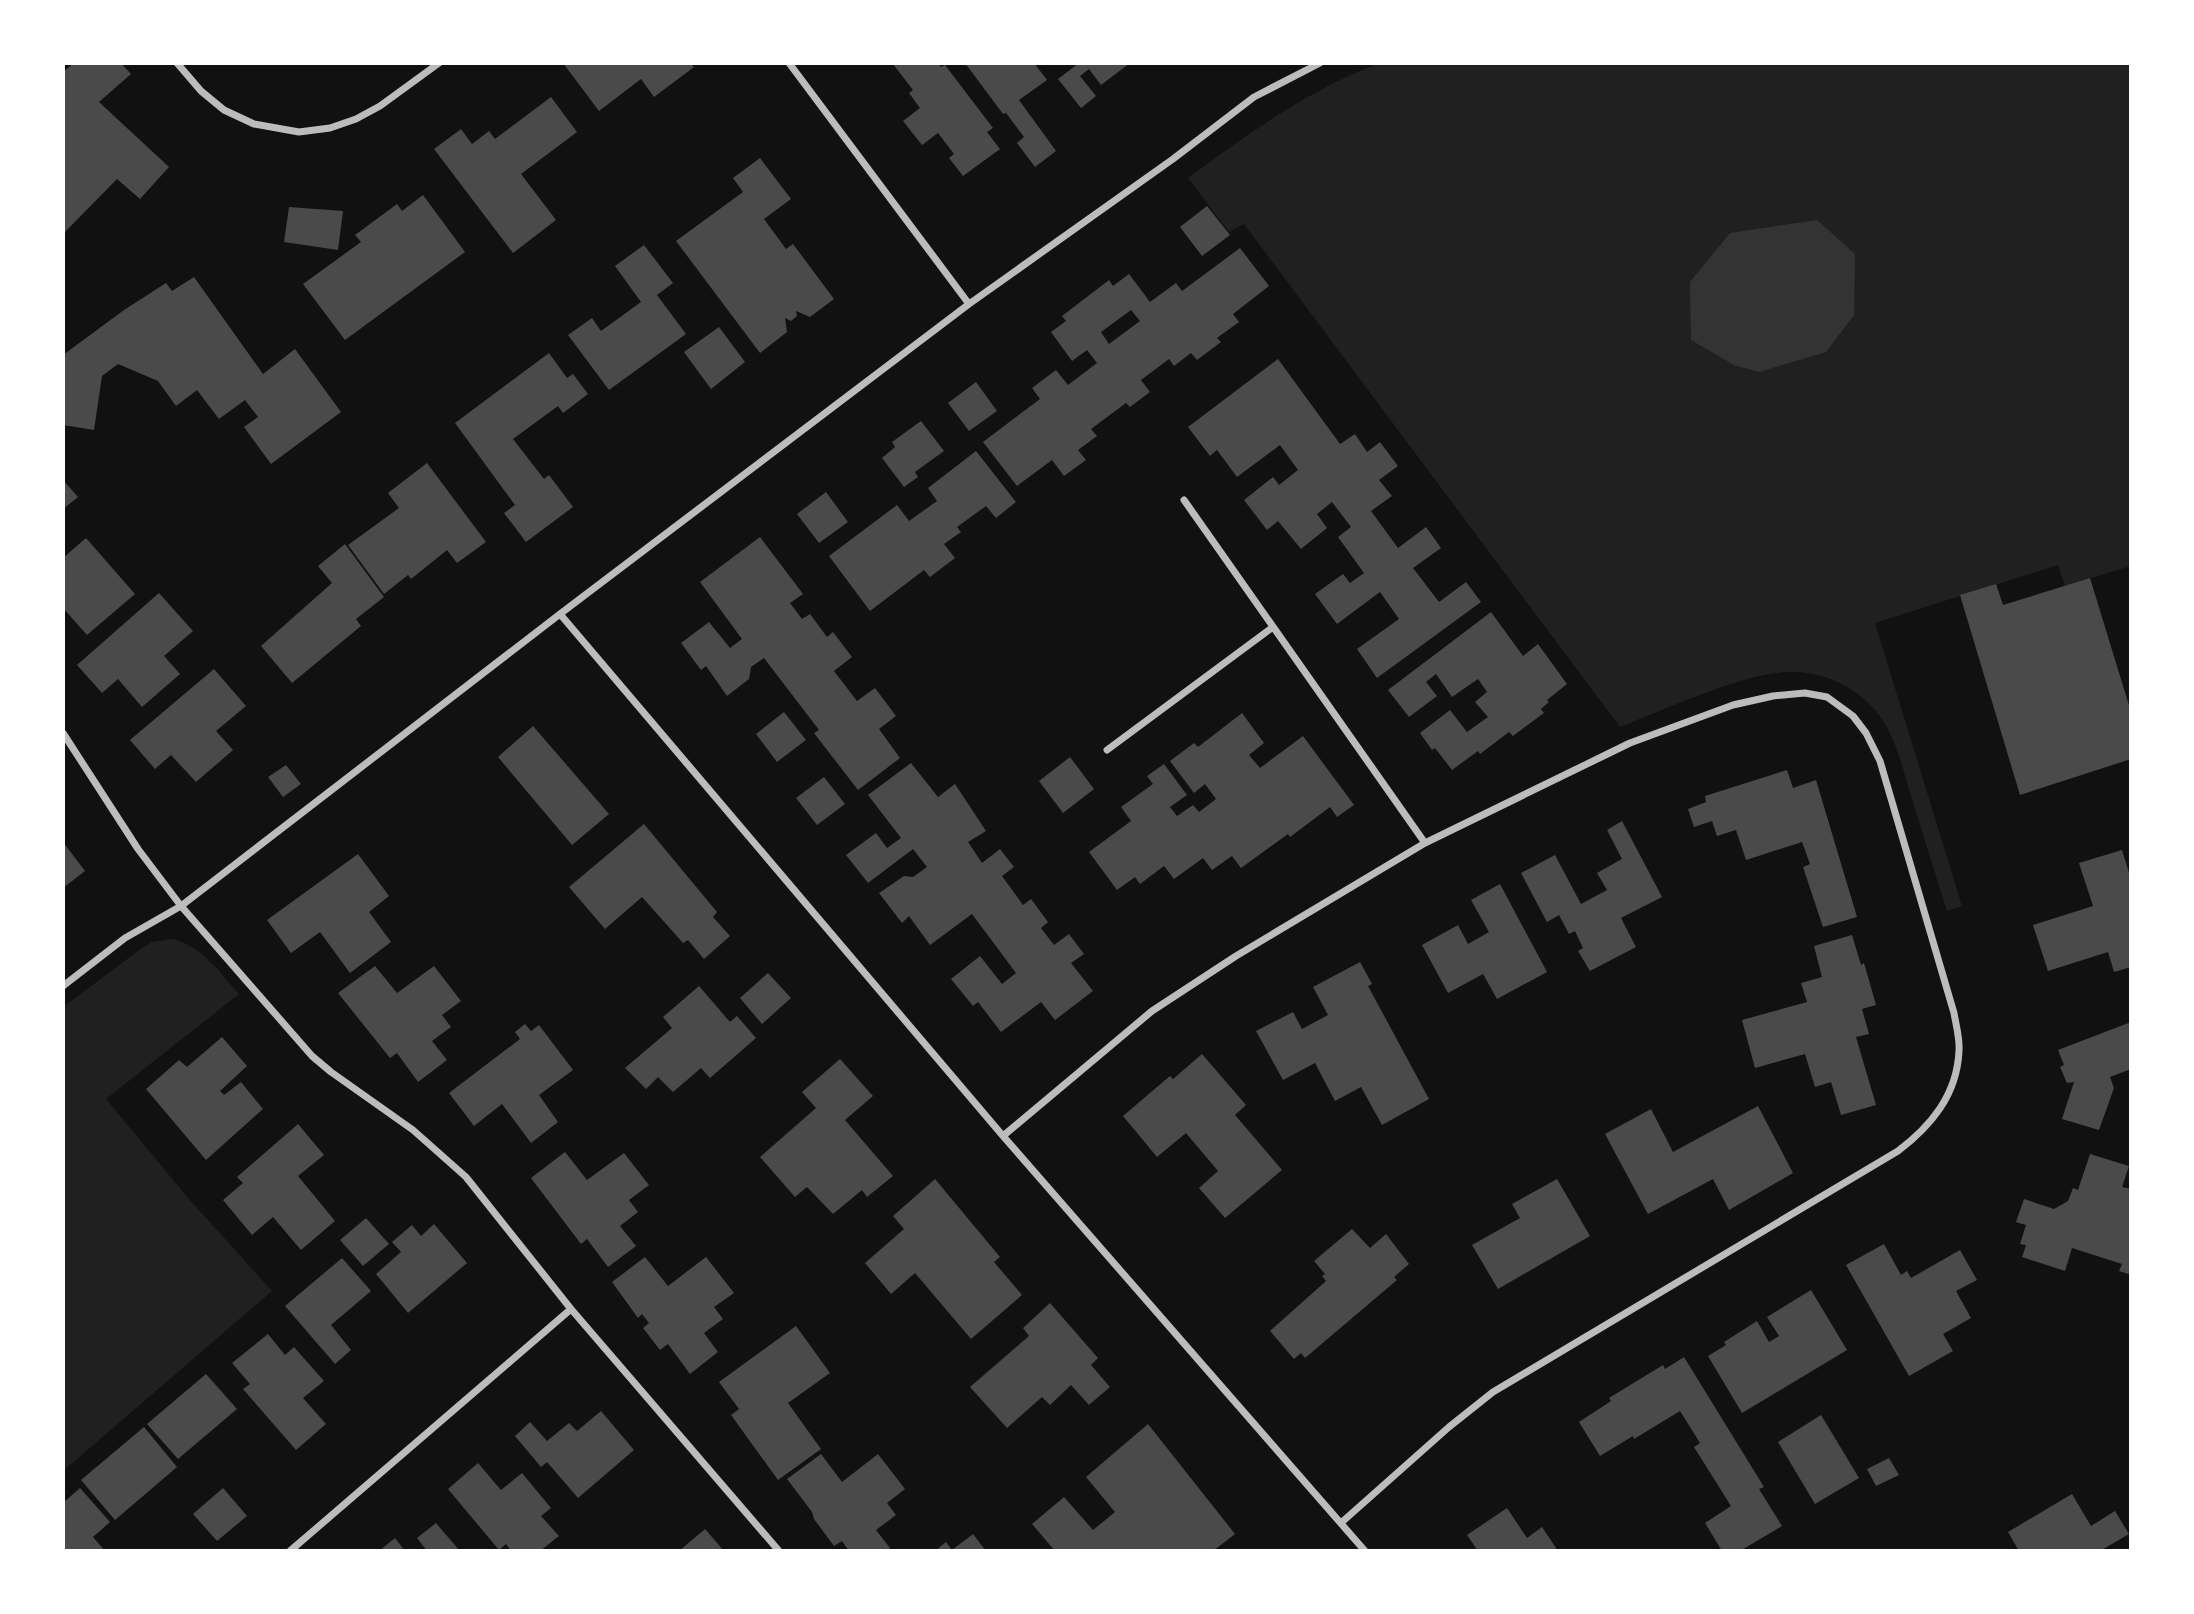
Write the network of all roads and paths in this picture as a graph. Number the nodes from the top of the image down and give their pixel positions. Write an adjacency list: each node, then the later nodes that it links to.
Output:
1 (177, 63): 2 (street)
2 (439, 63)
3 (789, 63): 5 (street)
4 (1320, 63): 5 (street)
5 (970, 304): 7 (street)
6 (1184, 500): 8 (street)
7 (560, 614): 12 (street); 14 (street)
8 (1273, 627): 10 (street); 11 (street)
9 (63, 733): 12 (street)
10 (1107, 750)
11 (1425, 843): 14 (street); 16 (street)
12 (181, 906): 13 (street); 15 (street)
13 (63, 986)
14 (1003, 1136): 16 (street)
15 (570, 1309): 17 (street); 18 (street)
16 (1342, 1522): 19 (street)
17 (290, 1551)
18 (779, 1551)
19 (1365, 1551)

